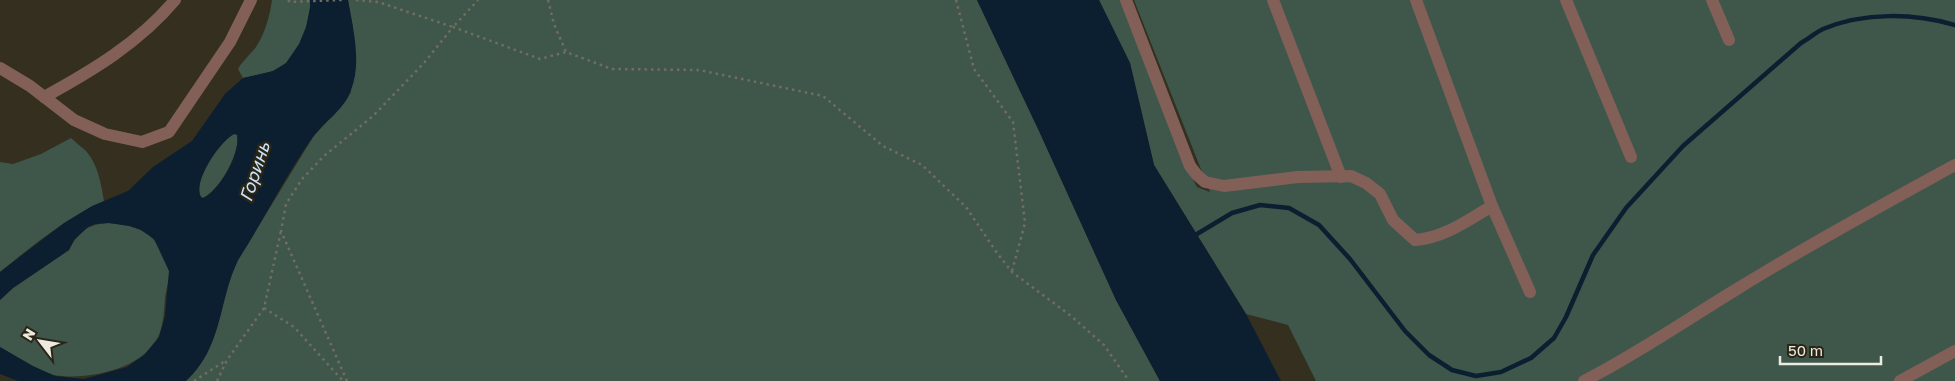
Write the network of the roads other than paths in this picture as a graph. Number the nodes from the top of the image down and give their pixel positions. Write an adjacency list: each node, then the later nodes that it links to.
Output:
1 (175, 0): 10 (lane)
2 (251, 0): 10 (lane)
3 (1126, 0): 13 (lane)
4 (1273, 0): 13 (lane)
5 (1416, 0): 14 (lane)
6 (1566, 0): 11 (lane)
7 (1712, 0): 8 (lane)
8 (1729, 40)
9 (0, 68): 10 (lane)
10 (44, 97)
11 (1631, 157)
12 (1955, 165): 17 (lane)
13 (1341, 177): 14 (lane)
14 (1492, 206): 15 (lane)
15 (1530, 292)
16 (1955, 351): 18 (lane)
17 (1584, 381)
18 (1900, 381)

